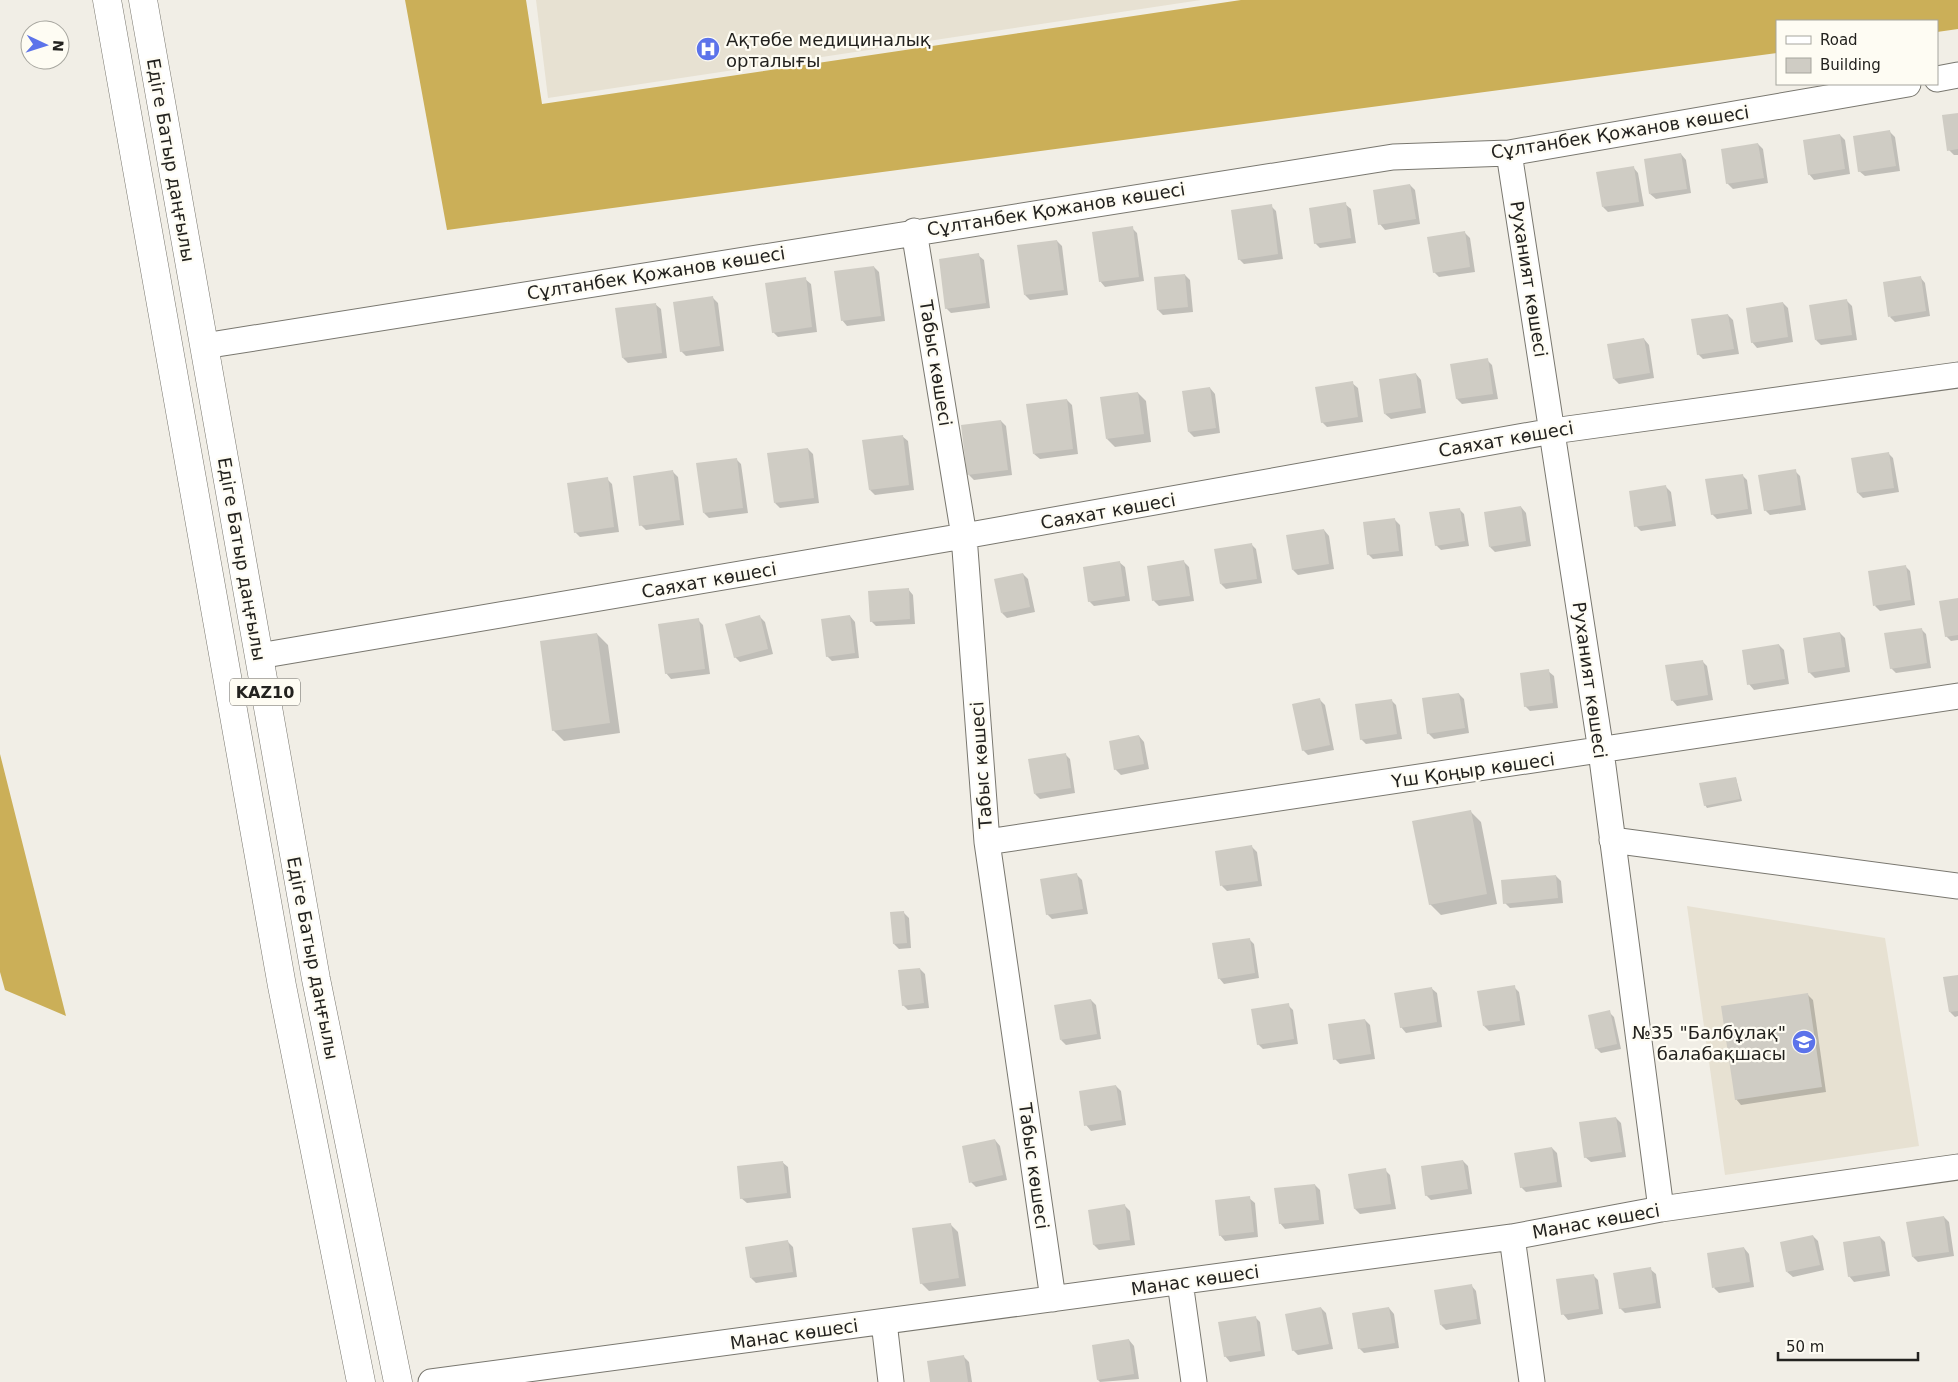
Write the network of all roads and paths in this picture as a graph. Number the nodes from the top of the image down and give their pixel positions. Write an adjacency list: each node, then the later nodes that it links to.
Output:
1 (107, 0): 24 (main road, Едіге Батыр даңғылы / KAZ10)
2 (143, 0): 8 (main road, Едіге Батыр даңғылы / KAZ10)
3 (1958, 75): 4 (street)
4 (1938, 79)
5 (1902, 85): 6 (street, Сұлтанбек Қожанов көшесі)
6 (1508, 153): 7 (street, Сұлтанбек Қожанов көшесі); 10 (street, Руханият көшесі)
7 (914, 231): 8 (street, Сұлтанбек Қожанов көшесі); 11 (street, Табыс көшесі)
8 (204, 346): 12 (main road, Едіге Батыр даңғылы / KAZ10)
9 (1958, 375): 10 (street, Саяхат көшесі)
10 (1553, 431): 11 (street, Саяхат көшесі); 14 (street, Руханият көшесі)
11 (964, 536): 12 (street, Саяхат көшесі); 16 (street, Табыс көшесі)
12 (259, 656): 25 (main road, Едіге Батыр даңғылы / KAZ10)
13 (1958, 696): 14 (street, Үш Қоңыр көшесі)
14 (1601, 751): 15 (street, Руханият көшесі); 16 (street, Үш Қоңыр көшесі)
15 (1612, 840): 17 (street); 19 (street, Руханият көшесі)
16 (987, 842): 22 (street, Табыс көшесі)
17 (1958, 886)
18 (1958, 1167): 19 (street, Манас көшесі)
19 (1661, 1208): 20 (street, Манас көшесі)
20 (1512, 1236): 21 (street, Манас көшесі); 29 (street)
21 (1180, 1282): 22 (street, Манас көшесі); 28 (street)
22 (1053, 1299): 23 (street, Манас көшесі)
23 (884, 1322): 26 (street, Манас көшесі); 27 (street)
24 (361, 1382)
25 (398, 1382)
26 (431, 1382)
27 (891, 1382)
28 (1194, 1382)
29 (1532, 1382)

